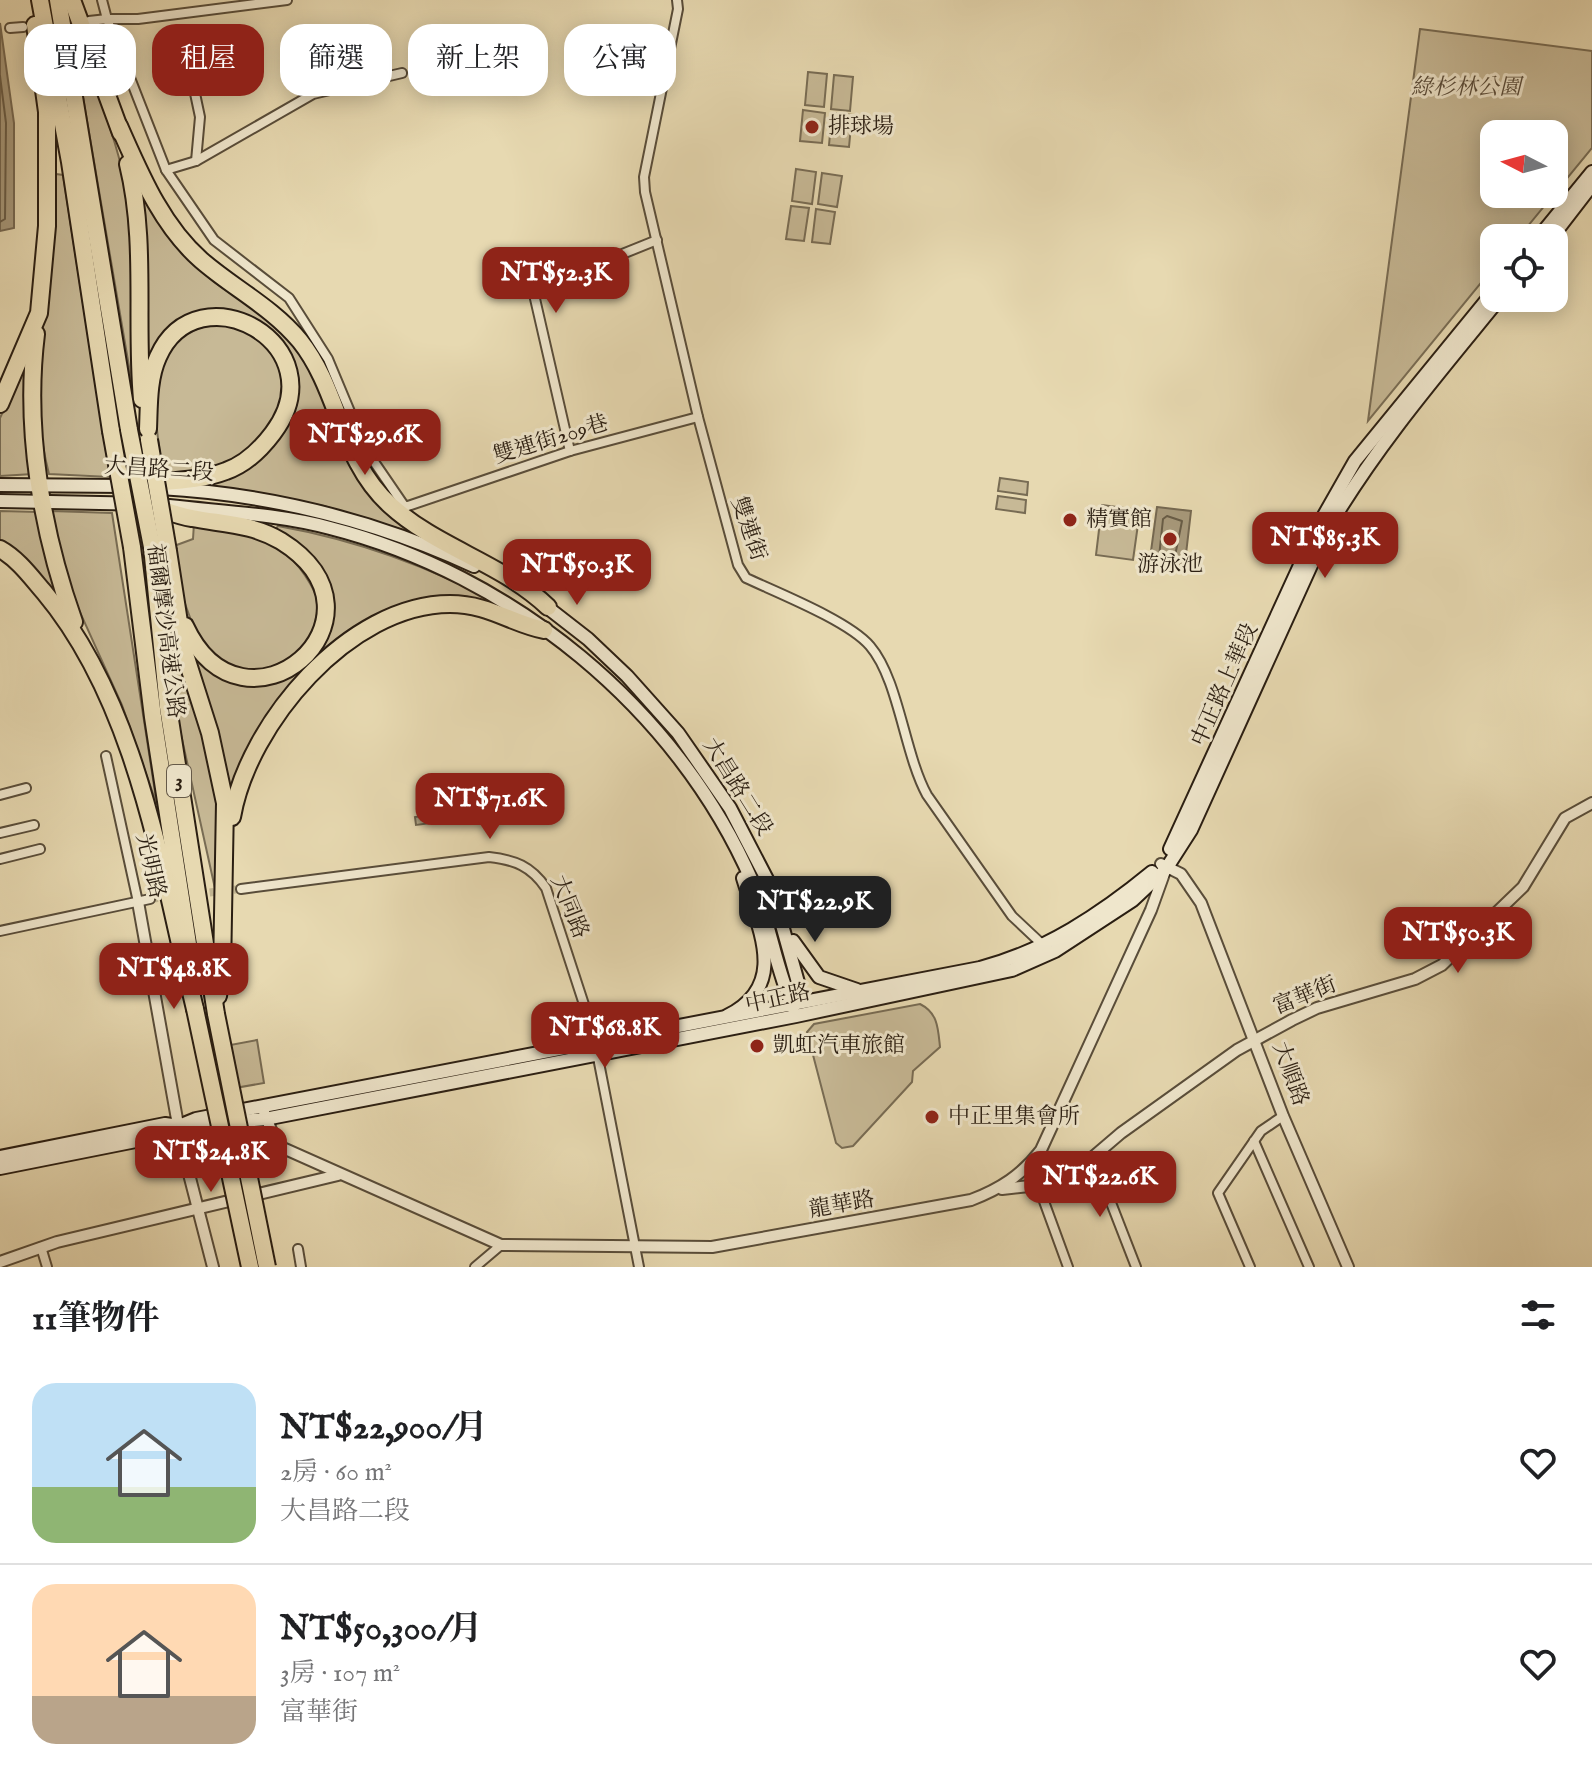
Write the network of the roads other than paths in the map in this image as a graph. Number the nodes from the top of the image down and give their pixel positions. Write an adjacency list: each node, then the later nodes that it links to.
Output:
1 (32, 0): 26 (highway)
2 (40, 0): 60 (highway, 福爾摩沙高速公路 / 3, bridge)
3 (58, 0): 37 (highway, 福爾摩沙高速公路 / 3, bridge)
4 (72, 0): 16 (highway)
5 (102, 0): 8 (street)
6 (287, 0): 8 (street)
7 (677, 0): 10 (street, 雙連街)
8 (107, 19): 9 (street); 18 (street)
9 (89, 21)
10 (674, 24)
11 (23, 27): 12 (street)
12 (10, 28)
13 (402, 73): 17 (street)
14 (196, 96): 17 (street)
15 (661, 96): 23 (street, 雙連街)
16 (119, 126): 29 (highway); 39 (highway)
17 (196, 161): 18 (street)
18 (166, 170): 30 (street, 雙連街209巷)
19 (1592, 172): 21 (main road)
20 (1592, 185): 22 (main road)
21 (1549, 224)
22 (1562, 224)
23 (657, 240): 28 (street, 雙連街); 30 (street)
24 (1480, 308): 52 (main road, 中正路上華段)
25 (1489, 312): 52 (main road, 中正路上華段)
26 (39, 313): 27 (highway); 33 (highway)
27 (0, 404)
28 (698, 417): 30 (street, 雙連街209巷); 57 (street, 雙連街)
29 (148, 435): 32 (highway); 37 (highway, bridge)
30 (570, 451)
31 (0, 485): 33 (main road, 大昌路二段)
32 (117, 486): 33 (main road, 大昌路二段); 39 (main road, 大昌路二段)
33 (42, 492): 34 (main road, 大昌路二段); 35 (main road, 大昌路二段); 41 (highway)
34 (0, 501)
35 (142, 503): 38 (highway); 40 (main road, 大昌路二段)
36 (0, 549): 41 (highway)
37 (160, 549): 38 (highway); 61 (highway, 福爾摩沙高速公路 / 3)
38 (175, 607): 50 (highway)
39 (548, 607): 54 (main road, 大昌路二段)
40 (544, 630): 48 (main road, 大昌路二段); 50 (highway)
41 (89, 658): 60 (highway)
42 (106, 756): 55 (street, 光明路)
43 (26, 788): 44 (street)
44 (0, 795)
45 (1592, 803): 63 (street, 富華街)
46 (34, 825): 47 (street)
47 (0, 833)
48 (729, 837): 59 (main road, 大昌路二段); 62 (main road)
49 (40, 849): 51 (street)
50 (225, 854): 61 (highway)
51 (0, 859)
52 (1164, 867): 57 (main road, 中正路); 63 (street, 大順路); 77 (street, 龍華路)
53 (241, 889): 64 (street, 大同路)
54 (772, 889): 58 (main road); 59 (main road, 大昌路二段)
55 (144, 900): 56 (street); 68 (street, 光明路)
56 (0, 931)
57 (1046, 950): 58 (main road, 中正路); 64 (main road, 中正路)
58 (872, 990): 59 (main road, 中正路)
59 (793, 1007): 62 (main road, 中正路)
60 (195, 1009): 86 (highway, 福爾摩沙高速公路 / 3, bridge)
61 (216, 1014): 87 (highway, 福爾摩沙高速公路 / 3, bridge)
62 (705, 1023): 64 (main road, 中正路)
63 (1256, 1041): 66 (street, 大順路); 73 (street, 富華街)
64 (596, 1048): 65 (main road, 中正路); 81 (street, 大同路)
65 (264, 1113): 67 (main road, 中正路); 71 (street)
66 (1283, 1116): 69 (street); 95 (street, 大順路)
67 (233, 1118): 68 (main road, 中正路); 71 (street, 龍華路)
68 (179, 1126): 70 (main road, 中正路); 78 (street, 光明路)
69 (1254, 1141): 93 (street); 94 (street)
70 (86, 1145): 72 (main road, 中正路); 74 (main road, 中正路)
71 (279, 1147): 75 (street, 龍華路)
72 (0, 1157)
73 (1094, 1159): 76 (street, 富華街); 92 (street)
74 (0, 1168)
75 (338, 1175): 78 (street); 79 (street, 龍華路)
76 (1038, 1185): 77 (street, 富華街); 91 (street)
77 (1000, 1189): 81 (street, 龍華路)
78 (197, 1210): 80 (street); 85 (street, 光明路)
79 (501, 1245): 81 (street, 龍華路); 89 (street)
80 (41, 1247): 83 (street); 84 (street)
81 (634, 1248): 90 (street, 大同路)
82 (298, 1249): 88 (street)
83 (0, 1262)
84 (47, 1267)
85 (213, 1267)
86 (250, 1267)
87 (267, 1267)
88 (301, 1267)
89 (475, 1267)
90 (639, 1267)
91 (1068, 1267)
92 (1136, 1267)
93 (1250, 1267)
94 (1309, 1267)
95 (1348, 1267)

